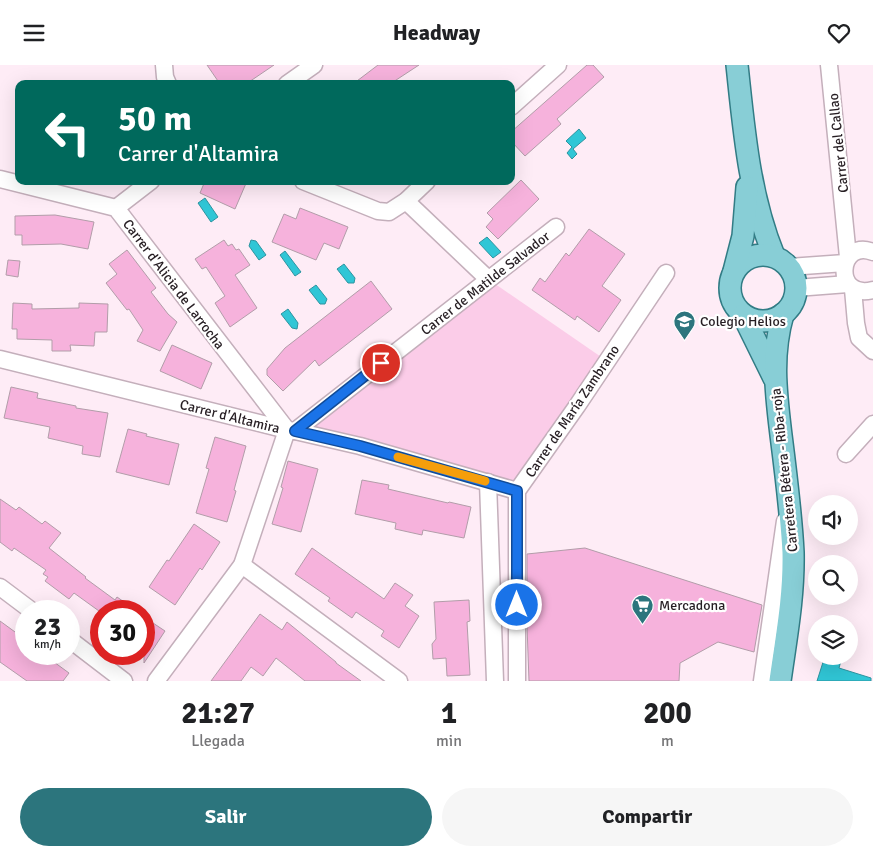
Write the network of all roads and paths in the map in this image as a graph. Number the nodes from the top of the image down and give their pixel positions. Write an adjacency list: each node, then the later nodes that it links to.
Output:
1 (164, 65): 6 (street)
2 (314, 65): 7 (street)
3 (558, 65): 8 (street)
4 (737, 65): 9 (main road)
5 (829, 65): 18 (street, Carrer del Callao)
6 (166, 80)
7 (293, 80)
8 (515, 103)
9 (748, 167): 22 (main road); 23 (main road)
10 (0, 179): 11 (street, Carrer d'Alicia de Larrocha)
11 (15, 183)
12 (24, 185): 17 (street, Carrer d'Alicia de Larrocha)
13 (146, 185): 17 (street)
14 (313, 185): 16 (street)
15 (423, 185): 16 (street)
16 (406, 201): 25 (street)
17 (116, 208): 36 (street, Carrer d'Alicia de Larrocha)
18 (846, 222): 20 (street, Carrer del Callao); 21 (street, Carrer del Callao)
19 (556, 227): 25 (street, Carrer de Matilde Salvador)
20 (870, 250): 21 (street)
21 (847, 260): 22 (street); 26 (street, Carrer del Callao)
22 (781, 261): 23 (main road); 27 (main road)
23 (734, 271): 29 (main road)
24 (666, 273): 39 (street, Carrer de María Zambrano)
25 (488, 279): 36 (street, Carrer de Matilde Salvador)
26 (851, 286): 27 (street); 28 (street); 31 (street)
27 (796, 288): 30 (main road)
28 (873, 292): 31 (street)
29 (743, 315): 30 (main road); 34 (main road, Carretera Bétera - Riba-roja)
30 (783, 315): 34 (main road, Carretera Bétera - Riba-roja)
31 (857, 330): 32 (street)
32 (873, 351)
33 (0, 359): 36 (street, Carrer d'Altamira)
34 (774, 378): 40 (main road, Carretera Bétera - Riba-roja)
35 (873, 424): 37 (street)
36 (291, 430): 38 (street, Carrer d'Altamira); 41 (street)
37 (846, 454)
38 (488, 482): 39 (street, Carrer d'Altamira); 48 (street)
39 (517, 491): 49 (street, Carrer de María Zambrano)
40 (789, 499): 50 (street); 51 (main road, Carretera Bétera - Riba-roja)
41 (242, 565): 46 (street); 47 (street)
42 (0, 587): 43 (street)
43 (17, 600)
44 (80, 647): 45 (street)
45 (124, 681)
46 (156, 681)
47 (399, 681)
48 (495, 681)
49 (517, 681)
50 (762, 681)
51 (780, 681)

